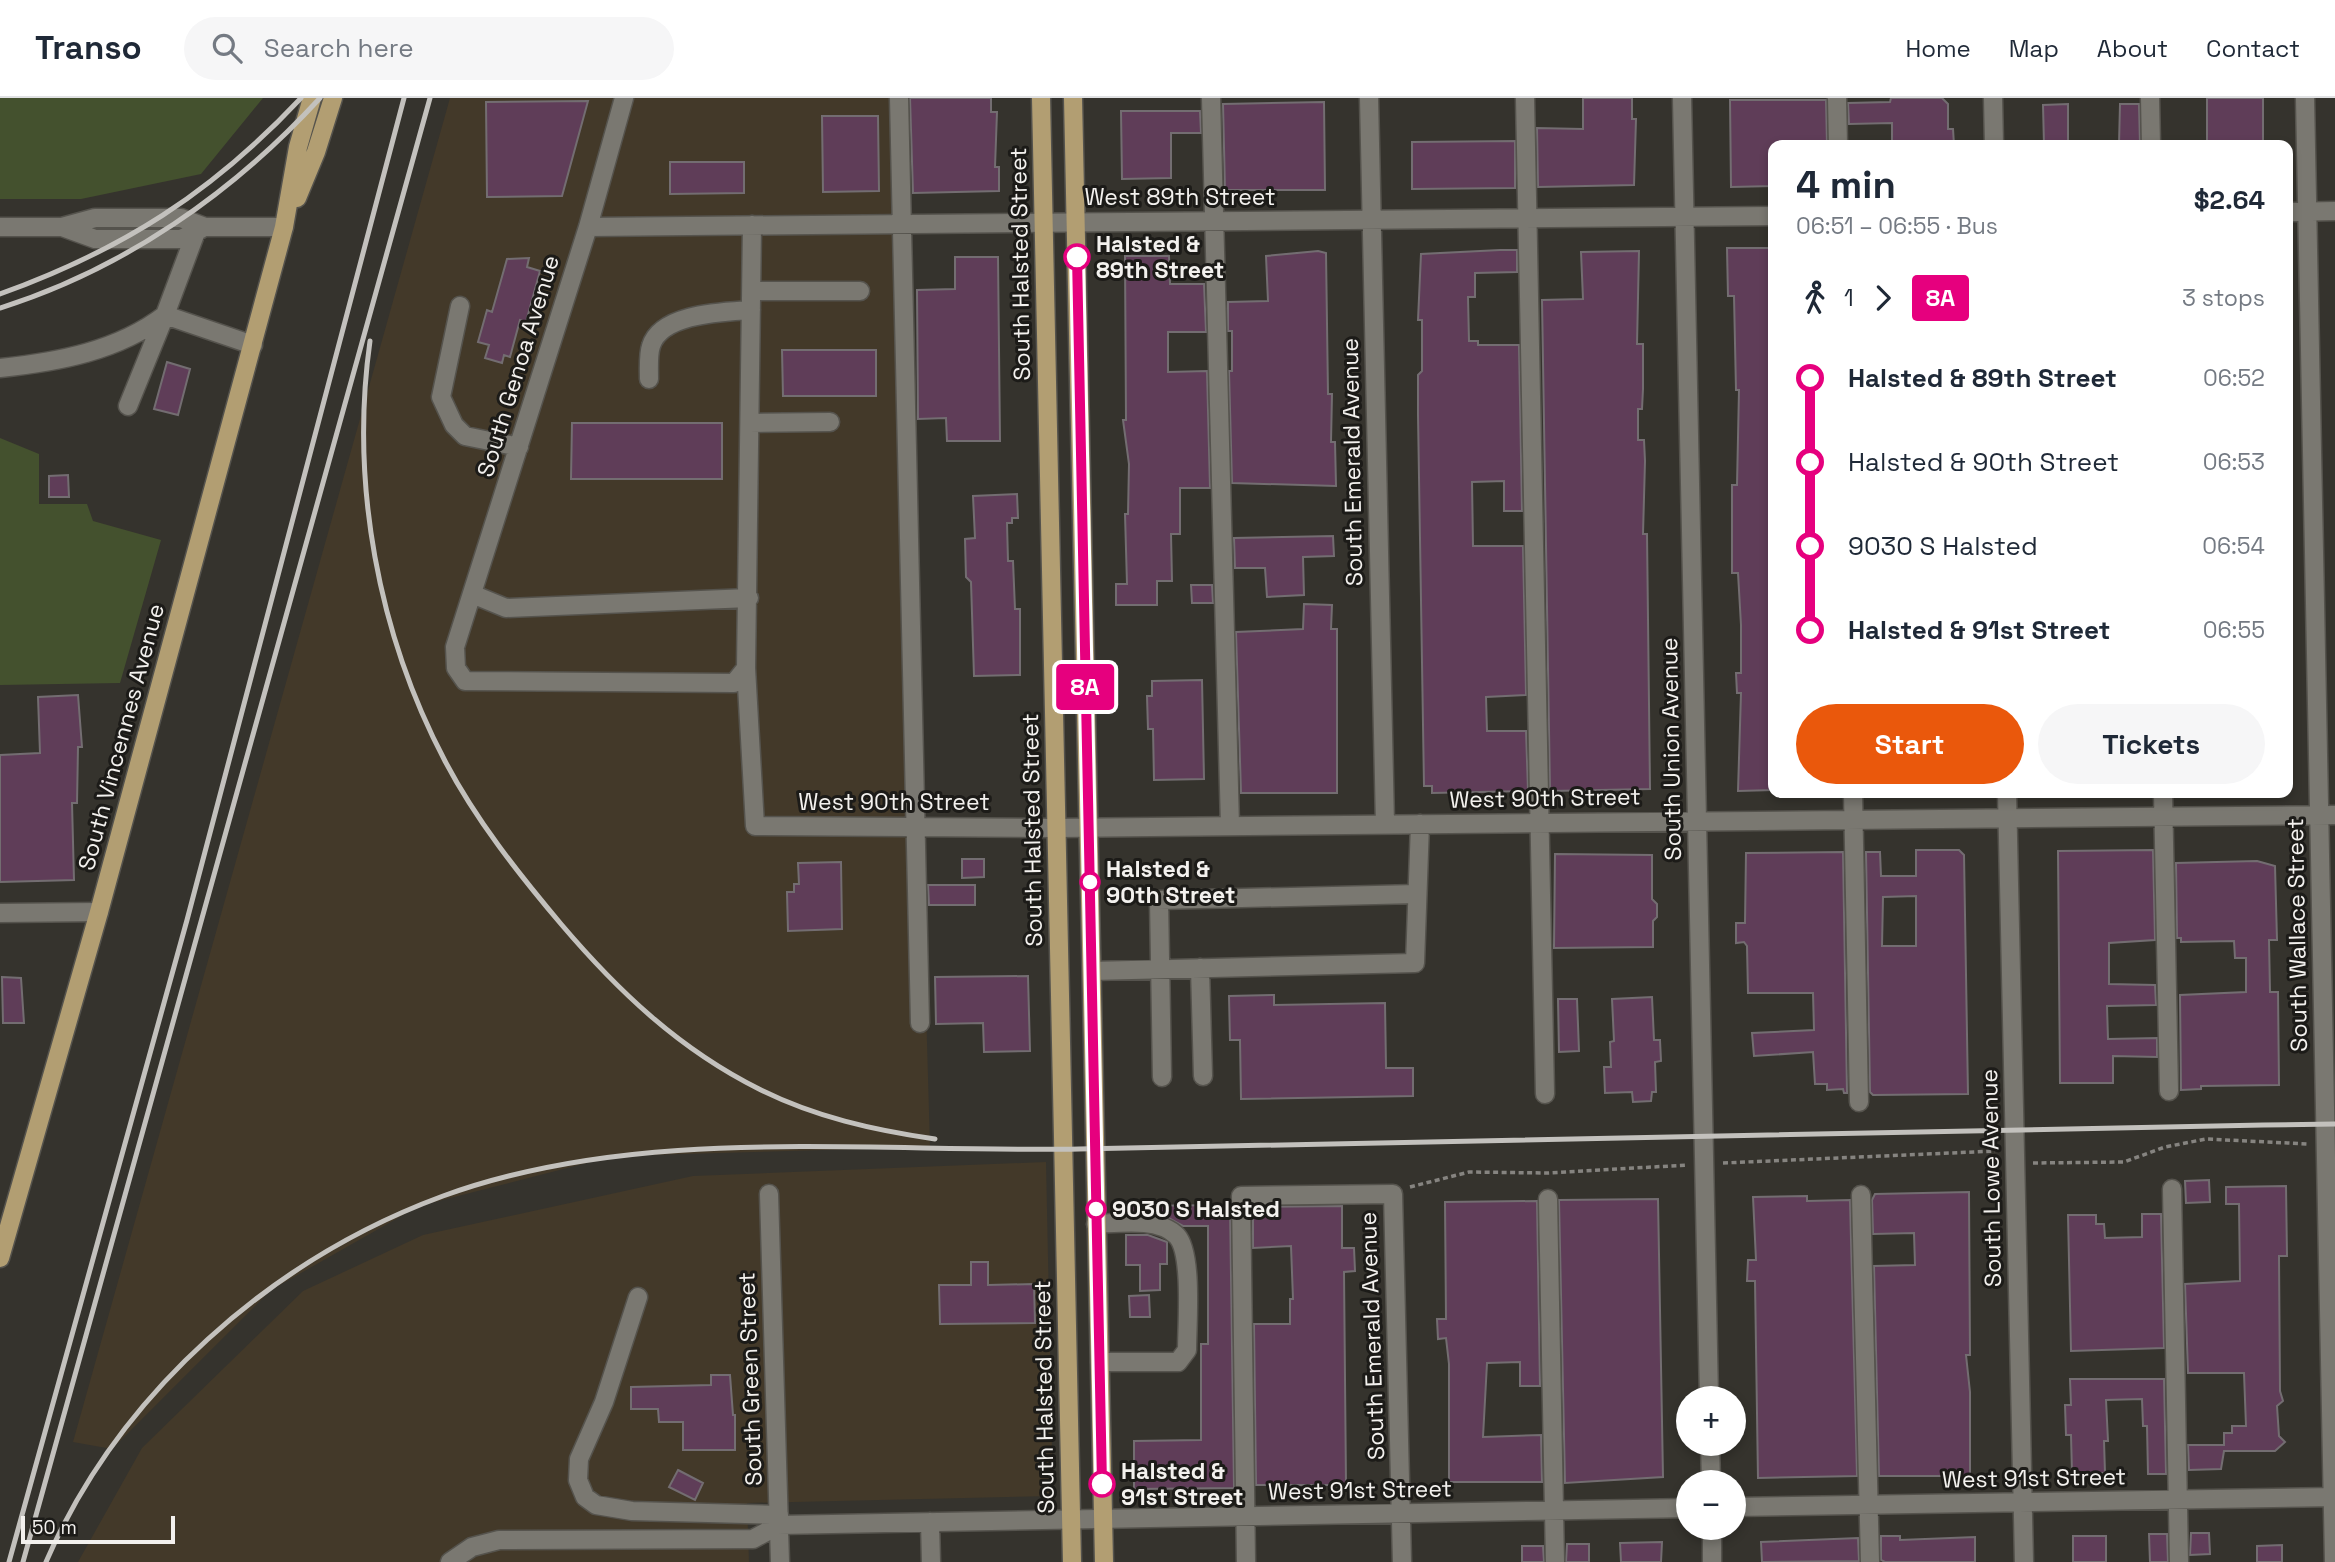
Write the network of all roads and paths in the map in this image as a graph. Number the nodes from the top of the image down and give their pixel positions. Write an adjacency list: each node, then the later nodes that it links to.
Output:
1 (312, 98): 31 (main road, South Vincennes Avenue)
2 (333, 98): 31 (main road, South Vincennes Avenue)
3 (624, 98): 32 (street, South Genoa Avenue)
4 (899, 98): 28 (street)
5 (1041, 98): 26 (main road, South Halsted Street)
6 (1073, 98): 27 (main road)
7 (1210, 98): 25 (street)
8 (1369, 98): 24 (street, South Emerald Avenue)
9 (1525, 98): 23 (street)
10 (1682, 98): 22 (street, South Union Avenue)
11 (1837, 98): 15 (street)
12 (1993, 98): 16 (street)
13 (2150, 98): 17 (street)
14 (2305, 98): 18 (street, South Wallace Street)
15 (1838, 140)
16 (1994, 140)
17 (2151, 140)
18 (2307, 211): 19 (street); 20 (street); 52 (street, South Wallace Street)
19 (2335, 211)
20 (2293, 212)
21 (1768, 216): 22 (street, West 89th Street)
22 (1684, 217): 23 (street, West 89th Street); 56 (street, South Union Avenue)
23 (1528, 219): 24 (street, West 89th Street); 57 (street)
24 (1372, 220): 25 (street, West 89th Street); 58 (street, South Emerald Avenue)
25 (1213, 222): 27 (street, West 89th Street); 60 (street)
26 (1044, 223): 27 (street, West 89th Street); 28 (street, West 89th Street); 63 (main road, South Halsted Street)
27 (1076, 223): 61 (main road)
28 (902, 224): 29 (street, West 89th Street); 62 (street)
29 (752, 225): 32 (street, West 89th Street); 34 (street)
30 (0, 228): 33 (street)
31 (284, 228): 33 (street); 39 (main road, South Vincennes Avenue)
32 (588, 228): 45 (street, South Genoa Avenue)
33 (200, 230): 38 (street)
34 (751, 291): 35 (street); 37 (street)
35 (860, 291)
36 (460, 306): 45 (street)
37 (751, 310): 41 (street); 44 (street)
38 (165, 315): 39 (street); 40 (street); 42 (street)
39 (253, 345): 65 (main road, South Vincennes Avenue)
40 (0, 368)
41 (649, 379)
42 (128, 406)
43 (830, 422): 44 (street)
44 (750, 423): 47 (street)
45 (519, 447): 46 (street, South Genoa Avenue)
46 (472, 594): 47 (street); 48 (street, South Genoa Avenue)
47 (749, 598): 48 (street)
48 (746, 668): 62 (street, West 90th Street)
49 (1853, 798): 55 (street)
50 (2007, 798): 54 (street, South Lowe Avenue)
51 (2163, 798): 53 (street)
52 (2327, 815): 53 (street, West 90th Street); 76 (street, South Wallace Street)
53 (2163, 817): 54 (street, West 90th Street); 73 (street)
54 (2008, 818): 55 (street, West 90th Street); 77 (street, South Lowe Avenue)
55 (1853, 820): 56 (street, West 90th Street); 75 (street)
56 (1697, 821): 57 (street, West 90th Street); 78 (street, South Union Avenue)
57 (1539, 823): 59 (street, West 90th Street); 74 (street)
58 (1385, 824): 59 (street, West 90th Street); 60 (street, West 90th Street)
59 (1420, 824): 64 (street)
60 (1230, 826): 61 (street, West 90th Street)
61 (1088, 827): 63 (street, West 90th Street); 69 (main road)
62 (914, 828): 63 (street, West 90th Street); 70 (street)
63 (1056, 828): 100 (main road, South Halsted Street)
64 (1417, 894): 67 (street); 68 (street)
65 (99, 912): 66 (street); 85 (main road, South Vincennes Avenue)
66 (0, 913)
67 (1200, 968): 68 (street); 71 (street)
68 (1161, 969): 69 (street); 72 (street)
69 (1092, 971): 84 (main road)
70 (920, 1023)
71 (1203, 1076)
72 (1162, 1077)
73 (2169, 1091)
74 (1545, 1094)
75 (1859, 1102)
76 (2326, 1144): 77 (path); 89 (street, South Wallace Street)
77 (2015, 1156): 78 (path); 91 (street, South Lowe Avenue)
78 (1704, 1164): 81 (path); 88 (street, South Union Avenue)
79 (2172, 1189): 90 (street)
80 (769, 1194): 99 (street, South Green Street)
81 (1393, 1194): 96 (street, South Emerald Avenue); 97 (street)
82 (1861, 1195): 92 (street)
83 (1548, 1199): 95 (street)
84 (1096, 1224): 87 (main road); 87 (street)
85 (0, 1258)
86 (638, 1297): 99 (street, West 91st Street)
87 (1100, 1362): 98 (main road)
88 (1709, 1386)
89 (2334, 1497): 90 (street, West 91st Street); 115 (street, South Wallace Street)
90 (2178, 1499): 91 (street, West 91st Street); 114 (street)
91 (2022, 1502): 92 (street, West 91st Street); 113 (street, South Lowe Avenue)
92 (1869, 1505): 93 (street, West 91st Street); 112 (street)
93 (1746, 1507)
94 (1676, 1508): 95 (street, West 91st Street)
95 (1554, 1511): 96 (street, West 91st Street); 110 (street)
96 (1401, 1514): 97 (street, West 91st Street); 109 (street, South Emerald Avenue)
97 (1245, 1516): 98 (street, West 91st Street); 108 (street)
98 (1103, 1519): 100 (street, West 91st Street); 107 (main road)
99 (779, 1520): 101 (street, West 91st Street); 103 (street); 104 (street, South Green Street)
100 (1071, 1520): 101 (street, West 91st Street); 106 (main road, South Halsted Street)
101 (930, 1522): 105 (street)
102 (1712, 1540): 111 (street)
103 (450, 1562)
104 (780, 1562)
105 (931, 1562)
106 (1072, 1562)
107 (1104, 1562)
108 (1246, 1562)
109 (1402, 1562)
110 (1555, 1562)
111 (1712, 1562)
112 (1870, 1562)
113 (2024, 1562)
114 (2179, 1562)
115 (2334, 1562)

